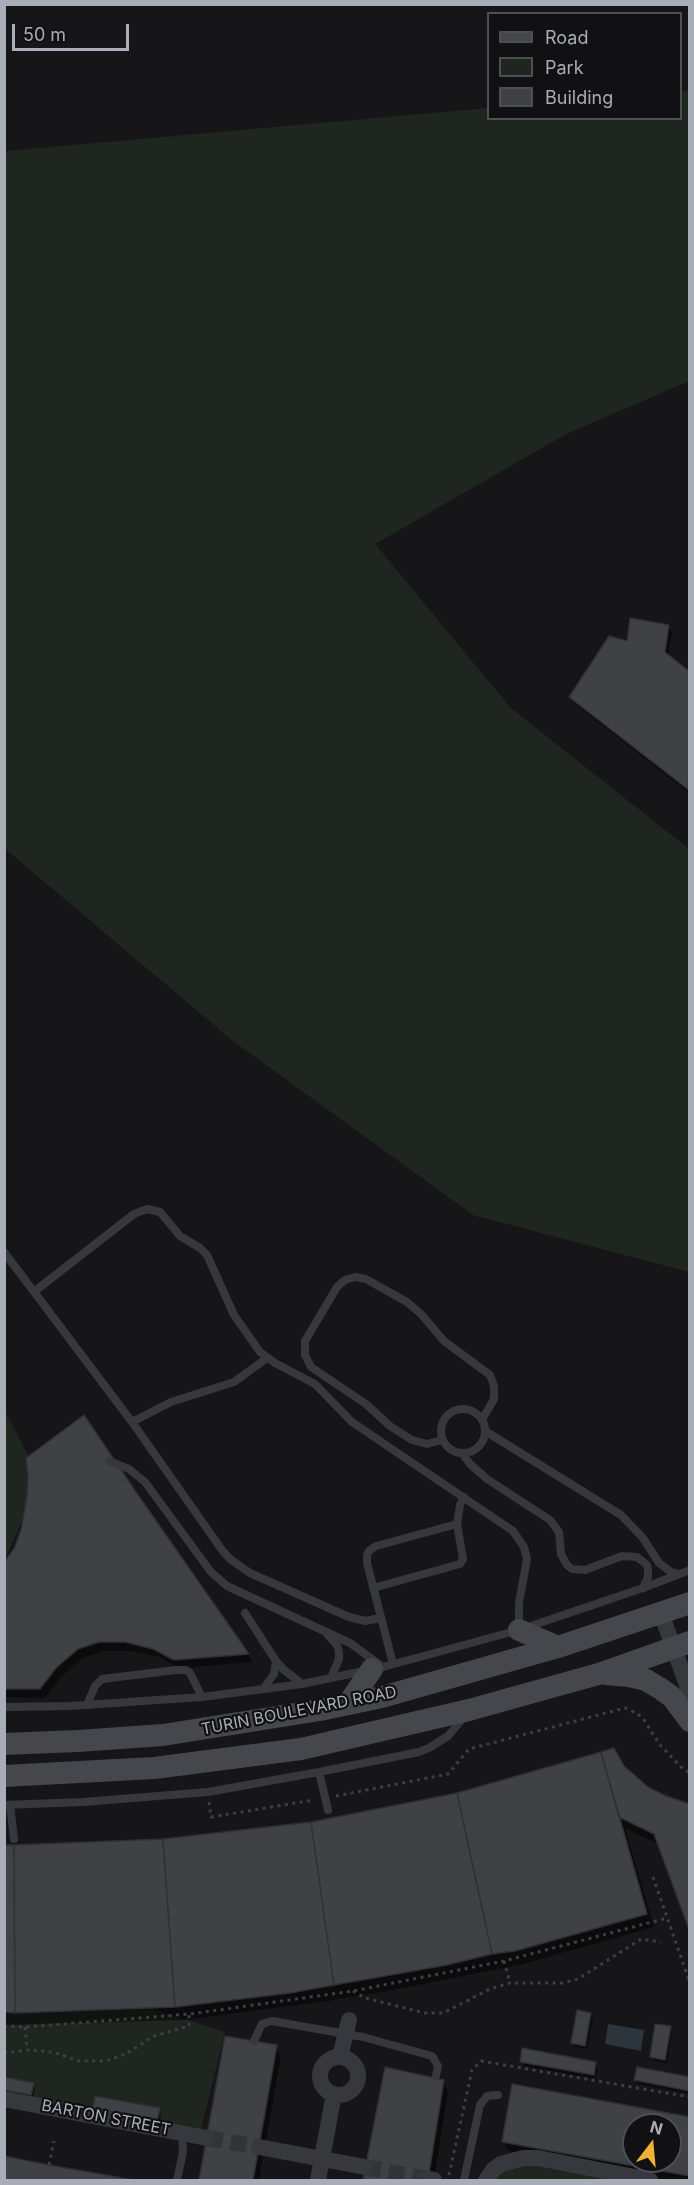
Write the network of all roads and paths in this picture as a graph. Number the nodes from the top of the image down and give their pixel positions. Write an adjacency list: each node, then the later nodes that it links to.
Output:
1 (4, 1252): 2 (lane)
2 (34, 1291): 3 (lane); 5 (lane)
3 (267, 1358): 5 (lane); 10 (lane)
4 (482, 1420): 6 (lane); 7 (lane); 7 (lane)
5 (132, 1422): 21 (lane)
6 (485, 1431): 8 (lane); 12 (lane)
7 (442, 1440): 8 (lane)
8 (462, 1453): 13 (lane)
9 (109, 1461): 23 (lane)
10 (464, 1497): 11 (lane); 22 (lane)
11 (457, 1524): 16 (lane); 16 (lane)
12 (650, 1547): 13 (lane); 15 (lane)
13 (637, 1557): 17 (lane)
14 (690, 1570): 15 (lane)
15 (679, 1574): 17 (lane)
16 (373, 1588): 21 (lane)
17 (643, 1588): 22 (lane)
18 (688, 1609): 20 (main road, TURIN BOULEVARD ROAD)
19 (245, 1613): 26 (lane)
20 (661, 1613): 24 (street); 25 (main road, TURIN BOULEVARD ROAD)
21 (381, 1618): 27 (lane)
22 (519, 1630): 25 (main road); 27 (lane)
23 (325, 1632): 27 (lane); 29 (lane)
24 (682, 1645): 28 (main road, TURIN BOULEVARD ROAD); 32 (street)
25 (558, 1647): 34 (main road, TURIN BOULEVARD ROAD)
26 (276, 1661): 30 (lane); 31 (lane)
27 (383, 1667): 29 (lane); 35 (main road)
28 (602, 1674): 38 (main road, TURIN BOULEVARD ROAD); 39 (main road)
29 (331, 1678): 30 (lane)
30 (302, 1684): 31 (lane)
31 (263, 1689): 33 (lane)
32 (690, 1693)
33 (202, 1697): 36 (lane); 36 (lane)
34 (382, 1697): 35 (main road, TURIN BOULEVARD ROAD); 41 (main road)
35 (348, 1704): 40 (main road, TURIN BOULEVARD ROAD)
36 (87, 1705): 37 (lane)
37 (4, 1707)
38 (469, 1710): 41 (main road, TURIN BOULEVARD ROAD); 42 (lane)
39 (690, 1720)
40 (4, 1744)
41 (301, 1749): 44 (main road, TURIN BOULEVARD ROAD)
42 (319, 1772): 45 (lane); 46 (lane)
43 (690, 1773): 46 (path)
44 (4, 1776)
45 (208, 1791): 46 (path); 47 (lane)
46 (325, 1799): 48 (lane)
47 (7, 1805): 49 (lane)
48 (328, 1810)
49 (14, 1839)
50 (653, 1877): 51 (path)
51 (667, 1918): 53 (path); 55 (path)
52 (661, 1942): 54 (path)
53 (504, 1961): 54 (path); 56 (path)
54 (510, 1983): 56 (path)
55 (690, 1983)
56 (353, 1991): 57 (path)
57 (189, 2014): 59 (path); 62 (path)
58 (4, 2026): 59 (path)
59 (25, 2027): 62 (path)
60 (348, 2027): 61 (lane); 64 (street); 65 (lane)
61 (254, 2041)
62 (27, 2050): 63 (path)
63 (4, 2053)
64 (340, 2056): 66 (street); 66 (street)
65 (436, 2076)
66 (334, 2094): 74 (street)
67 (498, 2095): 80 (lane)
68 (690, 2097): 79 (path)
69 (4, 2099): 70 (street, BARTON STREET)
70 (182, 2133): 71 (street, BARTON STREET); 77 (lane)
71 (207, 2138)
72 (54, 2141): 75 (path)
73 (259, 2147): 74 (street)
74 (322, 2159): 76 (street); 78 (street)
75 (50, 2164)
76 (365, 2167)
77 (177, 2181)
78 (318, 2181)
79 (447, 2181)
80 (464, 2181)
81 (486, 2181): 82 (street)
82 (650, 2181)

